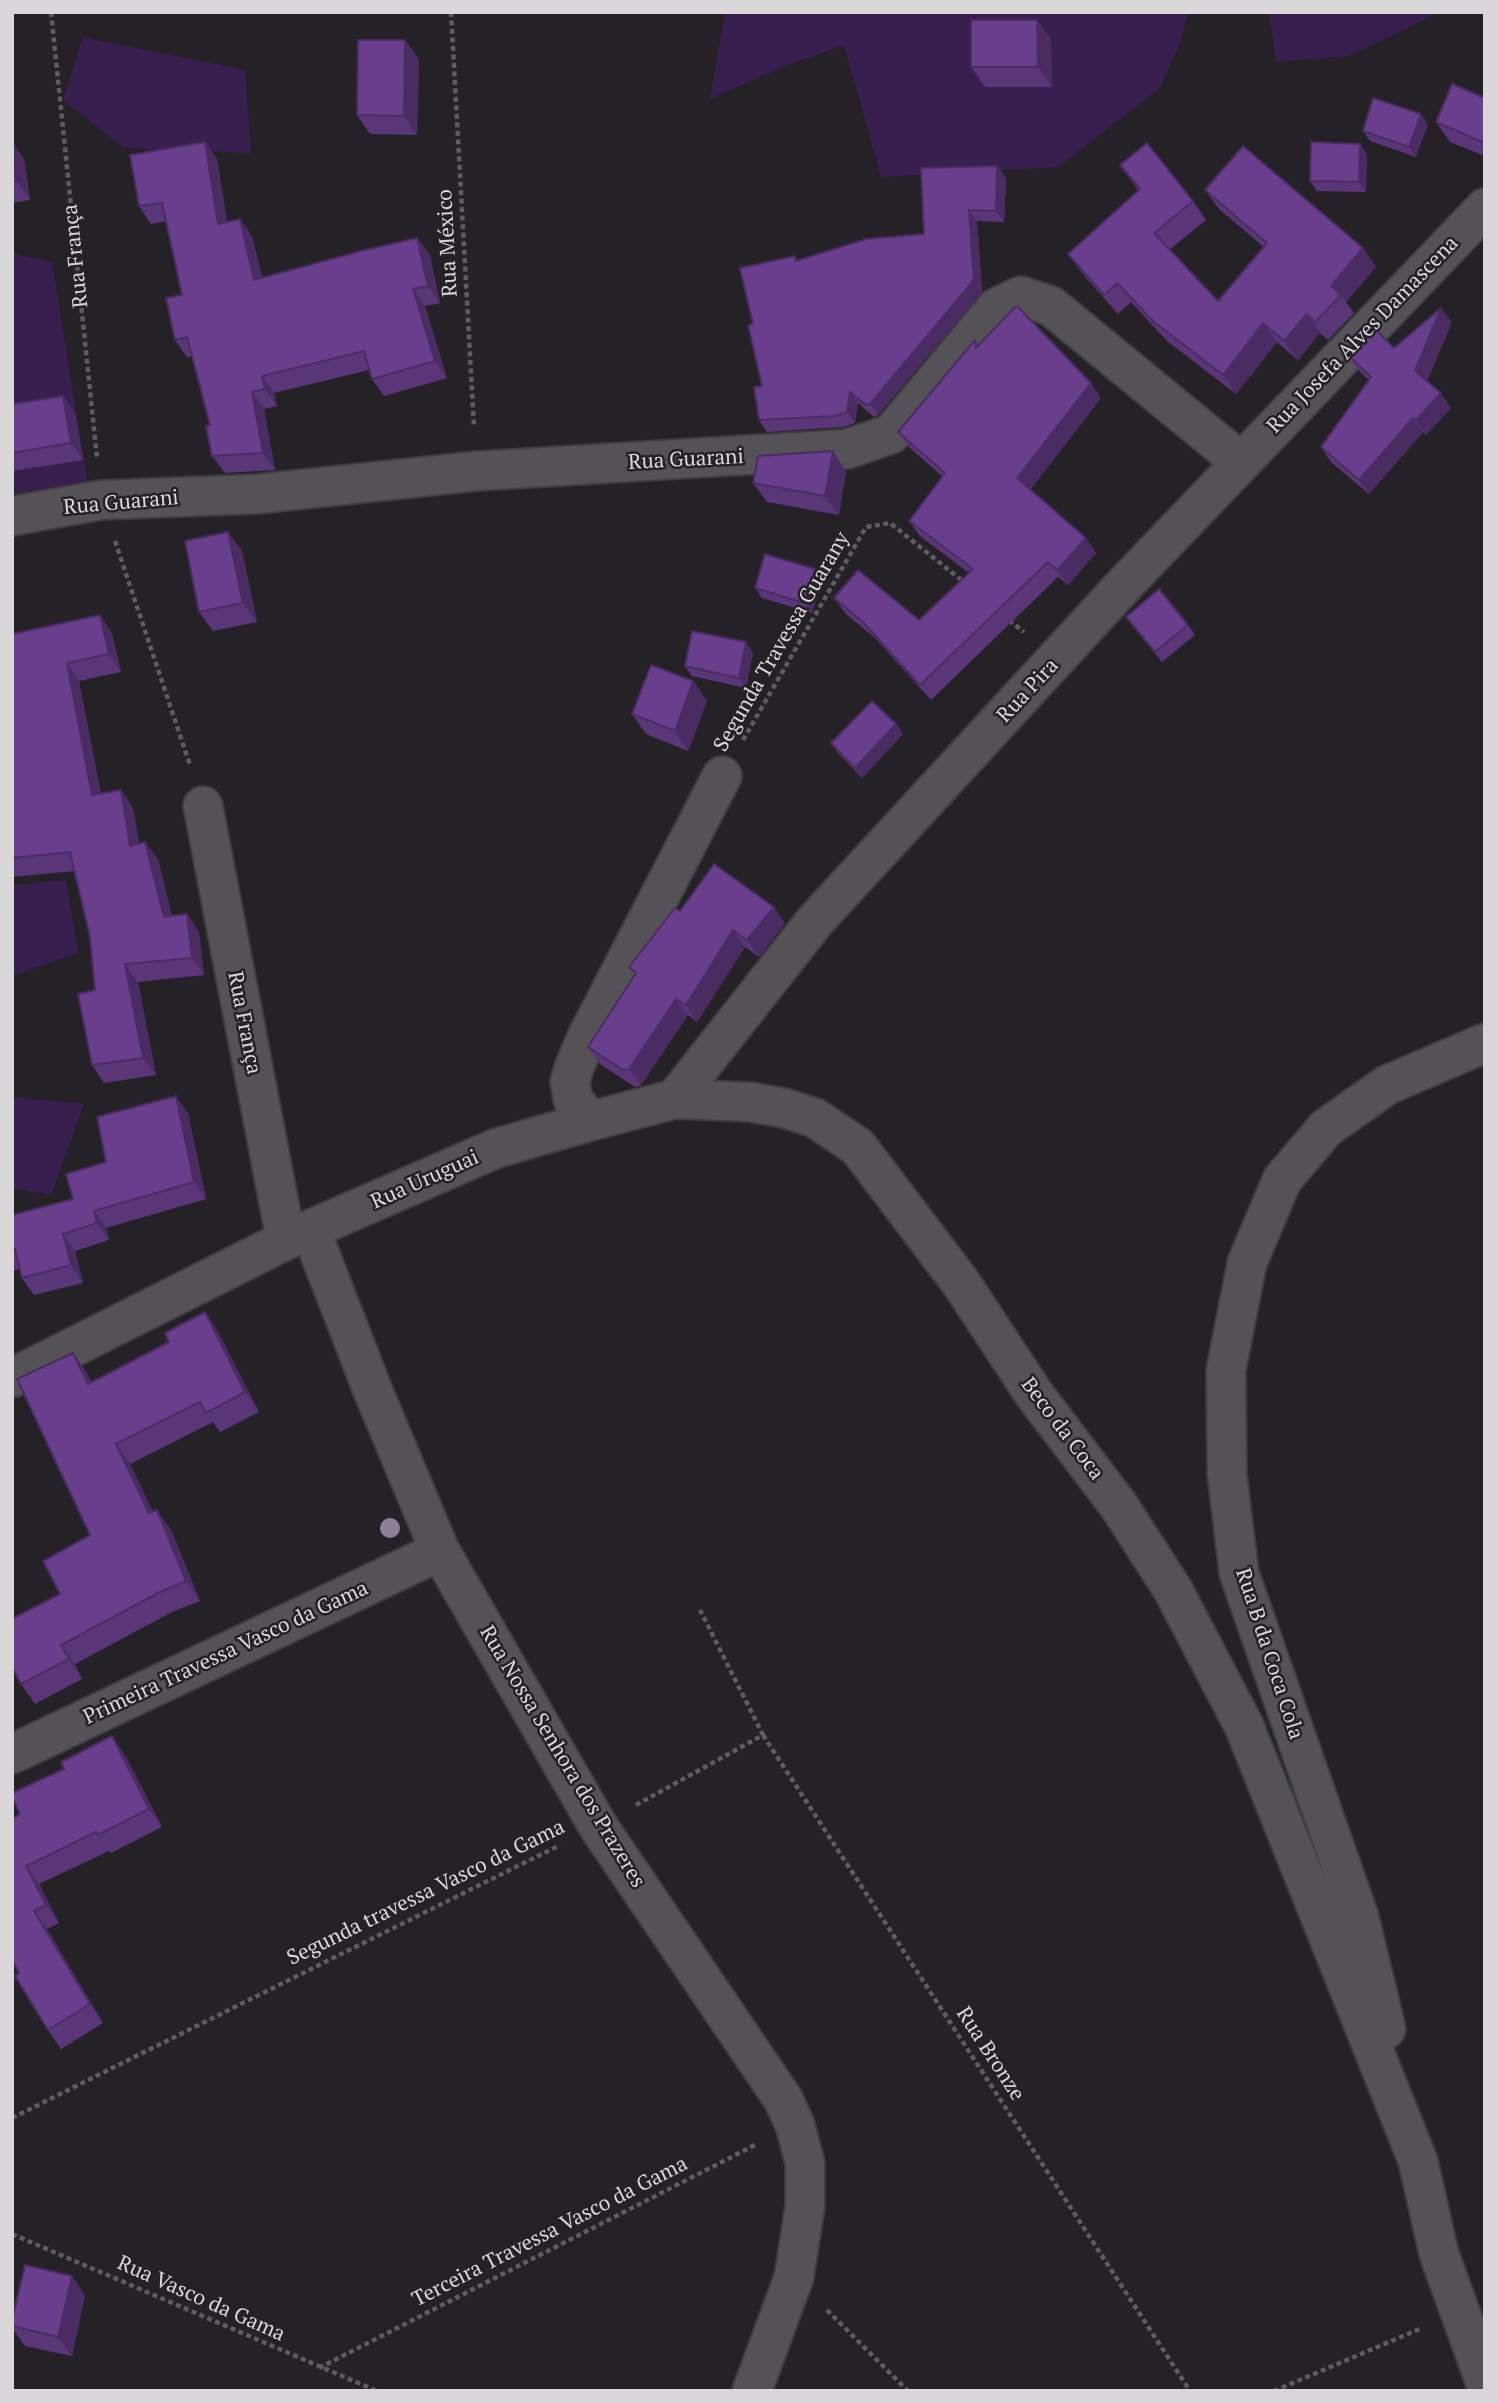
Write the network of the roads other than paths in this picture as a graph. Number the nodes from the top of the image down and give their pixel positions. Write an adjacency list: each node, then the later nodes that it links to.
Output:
1 (1485, 208): 2 (street, Rua Josefa Alves Damascena)
2 (1241, 462): 3 (street, Rua Guarani); 7 (street, Rua Pira)
3 (12, 516)
4 (722, 776): 8 (street)
5 (203, 806): 10 (street, Rua França)
6 (1485, 1043): 15 (street, Rua B da Coca Cola)
7 (675, 1099): 8 (street, Rua Uruguai); 9 (street, Rua Uruguai)
8 (591, 1121): 10 (street, Rua Uruguai)
9 (858, 1147): 13 (street, Beco da Coca)
10 (298, 1236): 11 (street, Rua Uruguai); 12 (street, Rua Nossa Senhora dos Prazeres)
11 (12, 1378)
12 (440, 1551): 14 (street, Primeira Travessa Vasco da Gama); 17 (street, Rua Nossa Senhora dos Prazeres)
13 (1244, 1726): 15 (street, Rua B da Coca Cola)
14 (12, 1754)
15 (1418, 2161): 16 (street, Rua B da Coca Cola)
16 (1485, 2381)
17 (752, 2391)

